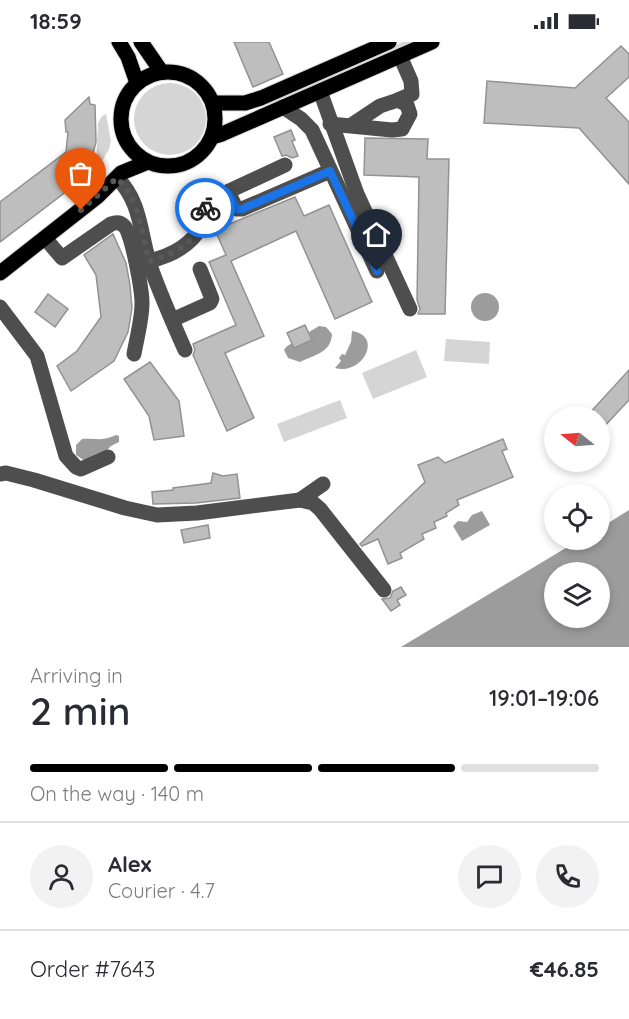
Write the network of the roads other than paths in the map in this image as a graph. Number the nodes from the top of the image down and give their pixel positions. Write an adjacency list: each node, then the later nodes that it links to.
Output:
1 (119, 42): 7 (main road)
2 (141, 42): 6 (main road)
3 (389, 42): 10 (main road)
4 (432, 42): 5 (main road)
5 (400, 56): 8 (main road); 9 (street)
6 (161, 71): 7 (main road); 10 (main road)
7 (137, 83): 15 (main road)
8 (320, 91): 11 (main road); 12 (street)
9 (398, 100): 13 (street); 13 (street)
10 (213, 103): 14 (main road)
11 (283, 107): 14 (main road); 18 (street)
12 (330, 124): 13 (street); 27 (street)
13 (350, 126)
14 (212, 136): 16 (main road)
15 (128, 145): 16 (main road); 19 (main road)
16 (148, 162): 19 (main road)
17 (285, 165): 20 (street)
18 (330, 171): 20 (street); 24 (street)
19 (119, 176): 21 (main road); 22 (street)
20 (227, 192): 22 (street)
21 (45, 238): 25 (main road); 30 (street)
22 (149, 261): 28 (street)
23 (200, 269): 28 (street)
24 (377, 271)
25 (0, 273)
26 (0, 307): 31 (street)
27 (410, 309)
28 (172, 320): 29 (street)
29 (185, 350)
30 (134, 354)
31 (108, 457)
32 (0, 474): 34 (street)
33 (323, 484): 34 (street)
34 (300, 500): 35 (street)
35 (384, 590)

